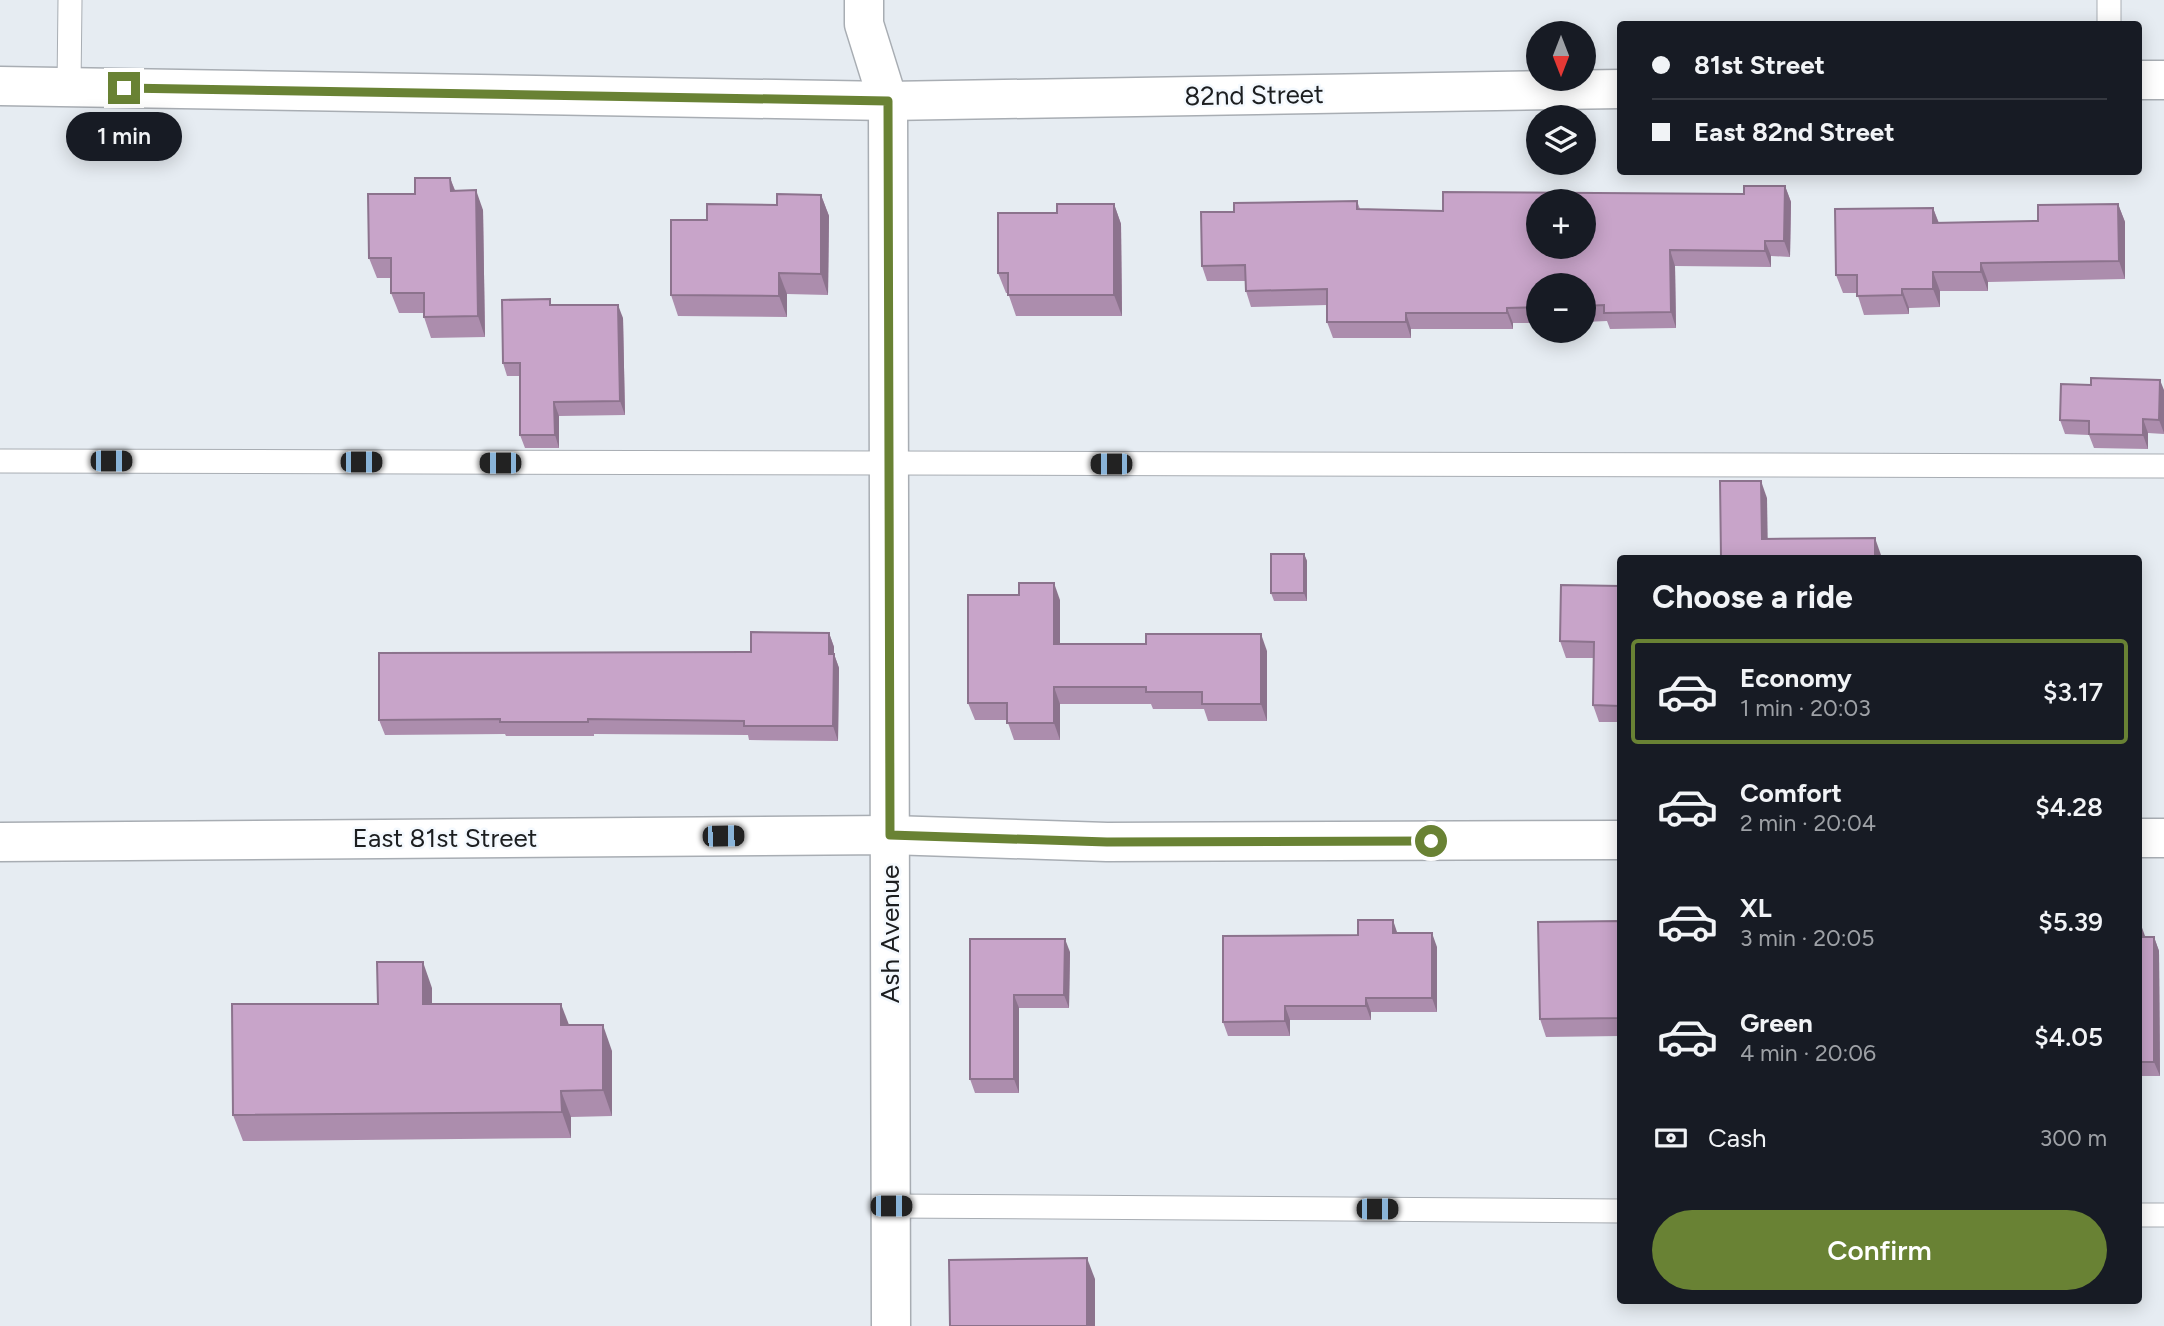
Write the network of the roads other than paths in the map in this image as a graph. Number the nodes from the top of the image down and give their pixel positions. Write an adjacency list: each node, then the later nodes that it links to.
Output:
1 (70, 0): 8 (lane)
2 (864, 0): 10 (street, Ash Avenue)
3 (2109, 0): 4 (lane)
4 (2109, 21)
5 (2142, 80): 6 (street)
6 (2164, 80)
7 (0, 86): 8 (street, 82nd Street)
8 (69, 87): 10 (street, 82nd Street)
9 (1617, 89): 10 (street, 82nd Street)
10 (888, 101): 12 (street, Ash Avenue)
11 (0, 461): 12 (lane)
12 (889, 464): 13 (lane); 14 (street, Ash Avenue)
13 (2164, 467)
14 (890, 835): 17 (street, East 81st Street); 18 (street, East 81st Street); 19 (street, Ash Avenue)
15 (2142, 838): 16 (street)
16 (2164, 838)
17 (1617, 840)
18 (0, 842)
19 (891, 1206): 20 (lane); 23 (street, Ash Avenue)
20 (1617, 1211)
21 (2142, 1215): 22 (lane)
22 (2164, 1215)
23 (891, 1326)

